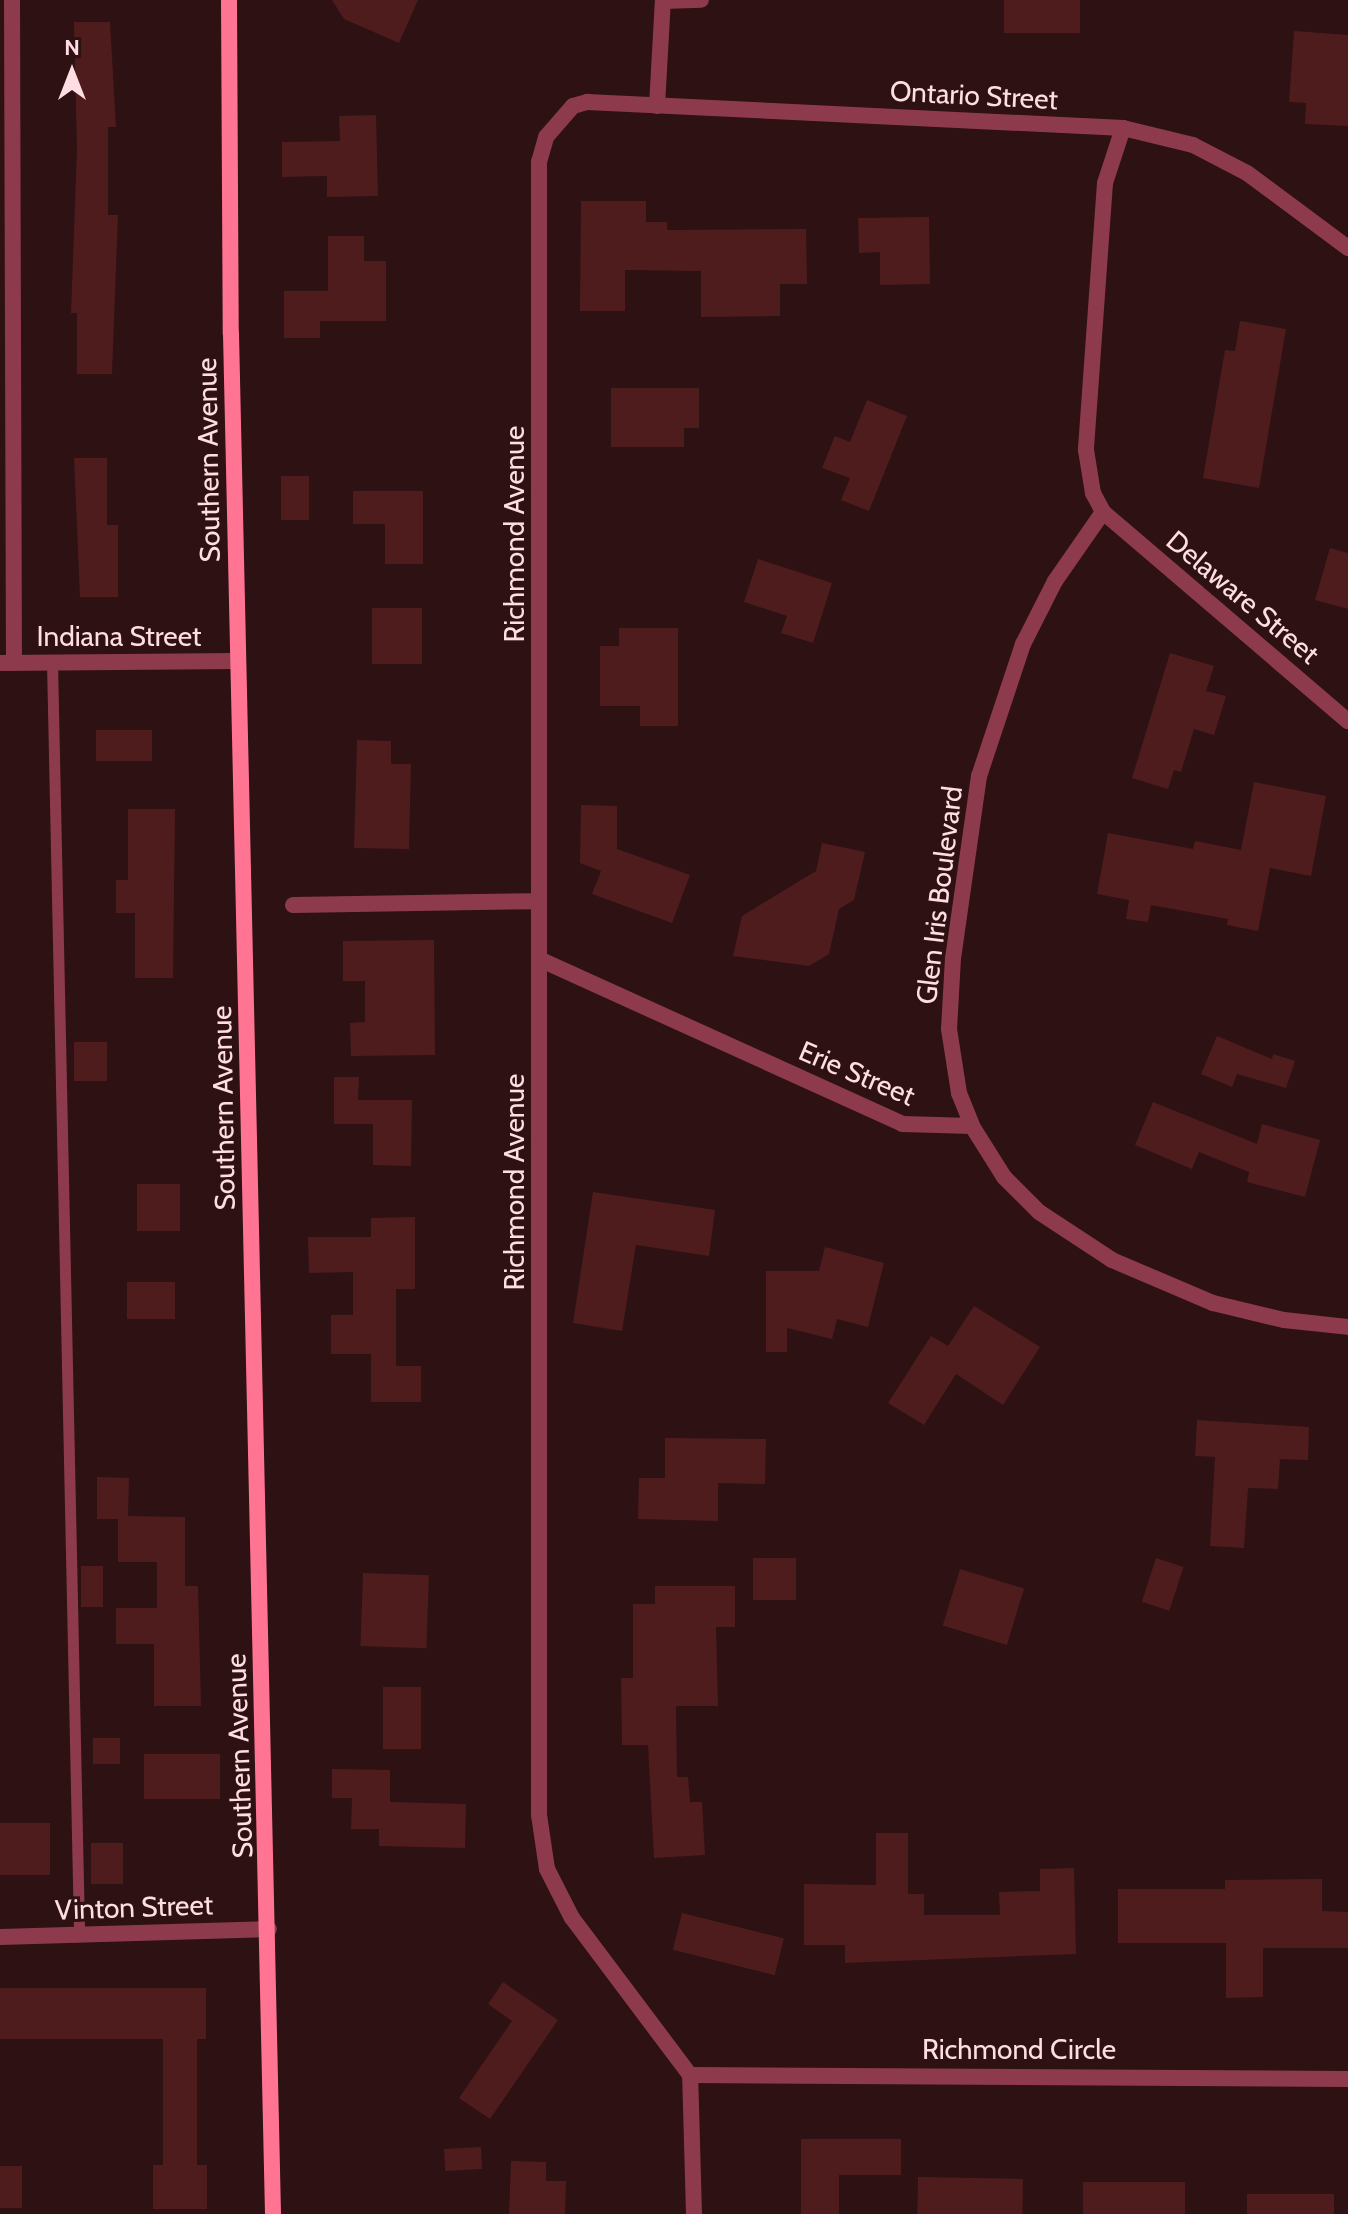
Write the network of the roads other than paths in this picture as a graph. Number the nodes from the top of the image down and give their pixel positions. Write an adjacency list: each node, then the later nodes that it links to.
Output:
1 (12, 0): 12 (street)
2 (229, 0): 10 (street, Southern Avenue)
3 (701, 0): 4 (street)
4 (663, 1): 5 (street)
5 (657, 106): 6 (street, Ontario Street); 7 (street, Ontario Street)
6 (567, 112): 14 (street, Richmond Avenue)
7 (1123, 128): 8 (street, Ontario Street); 9 (street)
8 (1348, 248)
9 (1103, 512): 13 (street, Delaware Street); 17 (street, Glen Iris Boulevard)
10 (238, 661): 11 (street, Indiana Street); 19 (street, Southern Avenue)
11 (52, 662): 12 (street, Indiana Street); 20 (lane)
12 (7, 663)
13 (1348, 721)
14 (539, 901): 15 (street); 16 (street, Richmond Avenue)
15 (293, 905)
16 (539, 959): 17 (street, Erie Street); 22 (street, Richmond Avenue)
17 (972, 1126): 18 (street)
18 (1348, 1327)
19 (269, 1929): 20 (street, Vinton Street); 24 (street, Southern Avenue)
20 (79, 1935): 21 (street, Vinton Street)
21 (0, 1937)
22 (690, 2075): 23 (street, Richmond Circle); 25 (street)
23 (1348, 2079)
24 (273, 2214)
25 (694, 2214)

